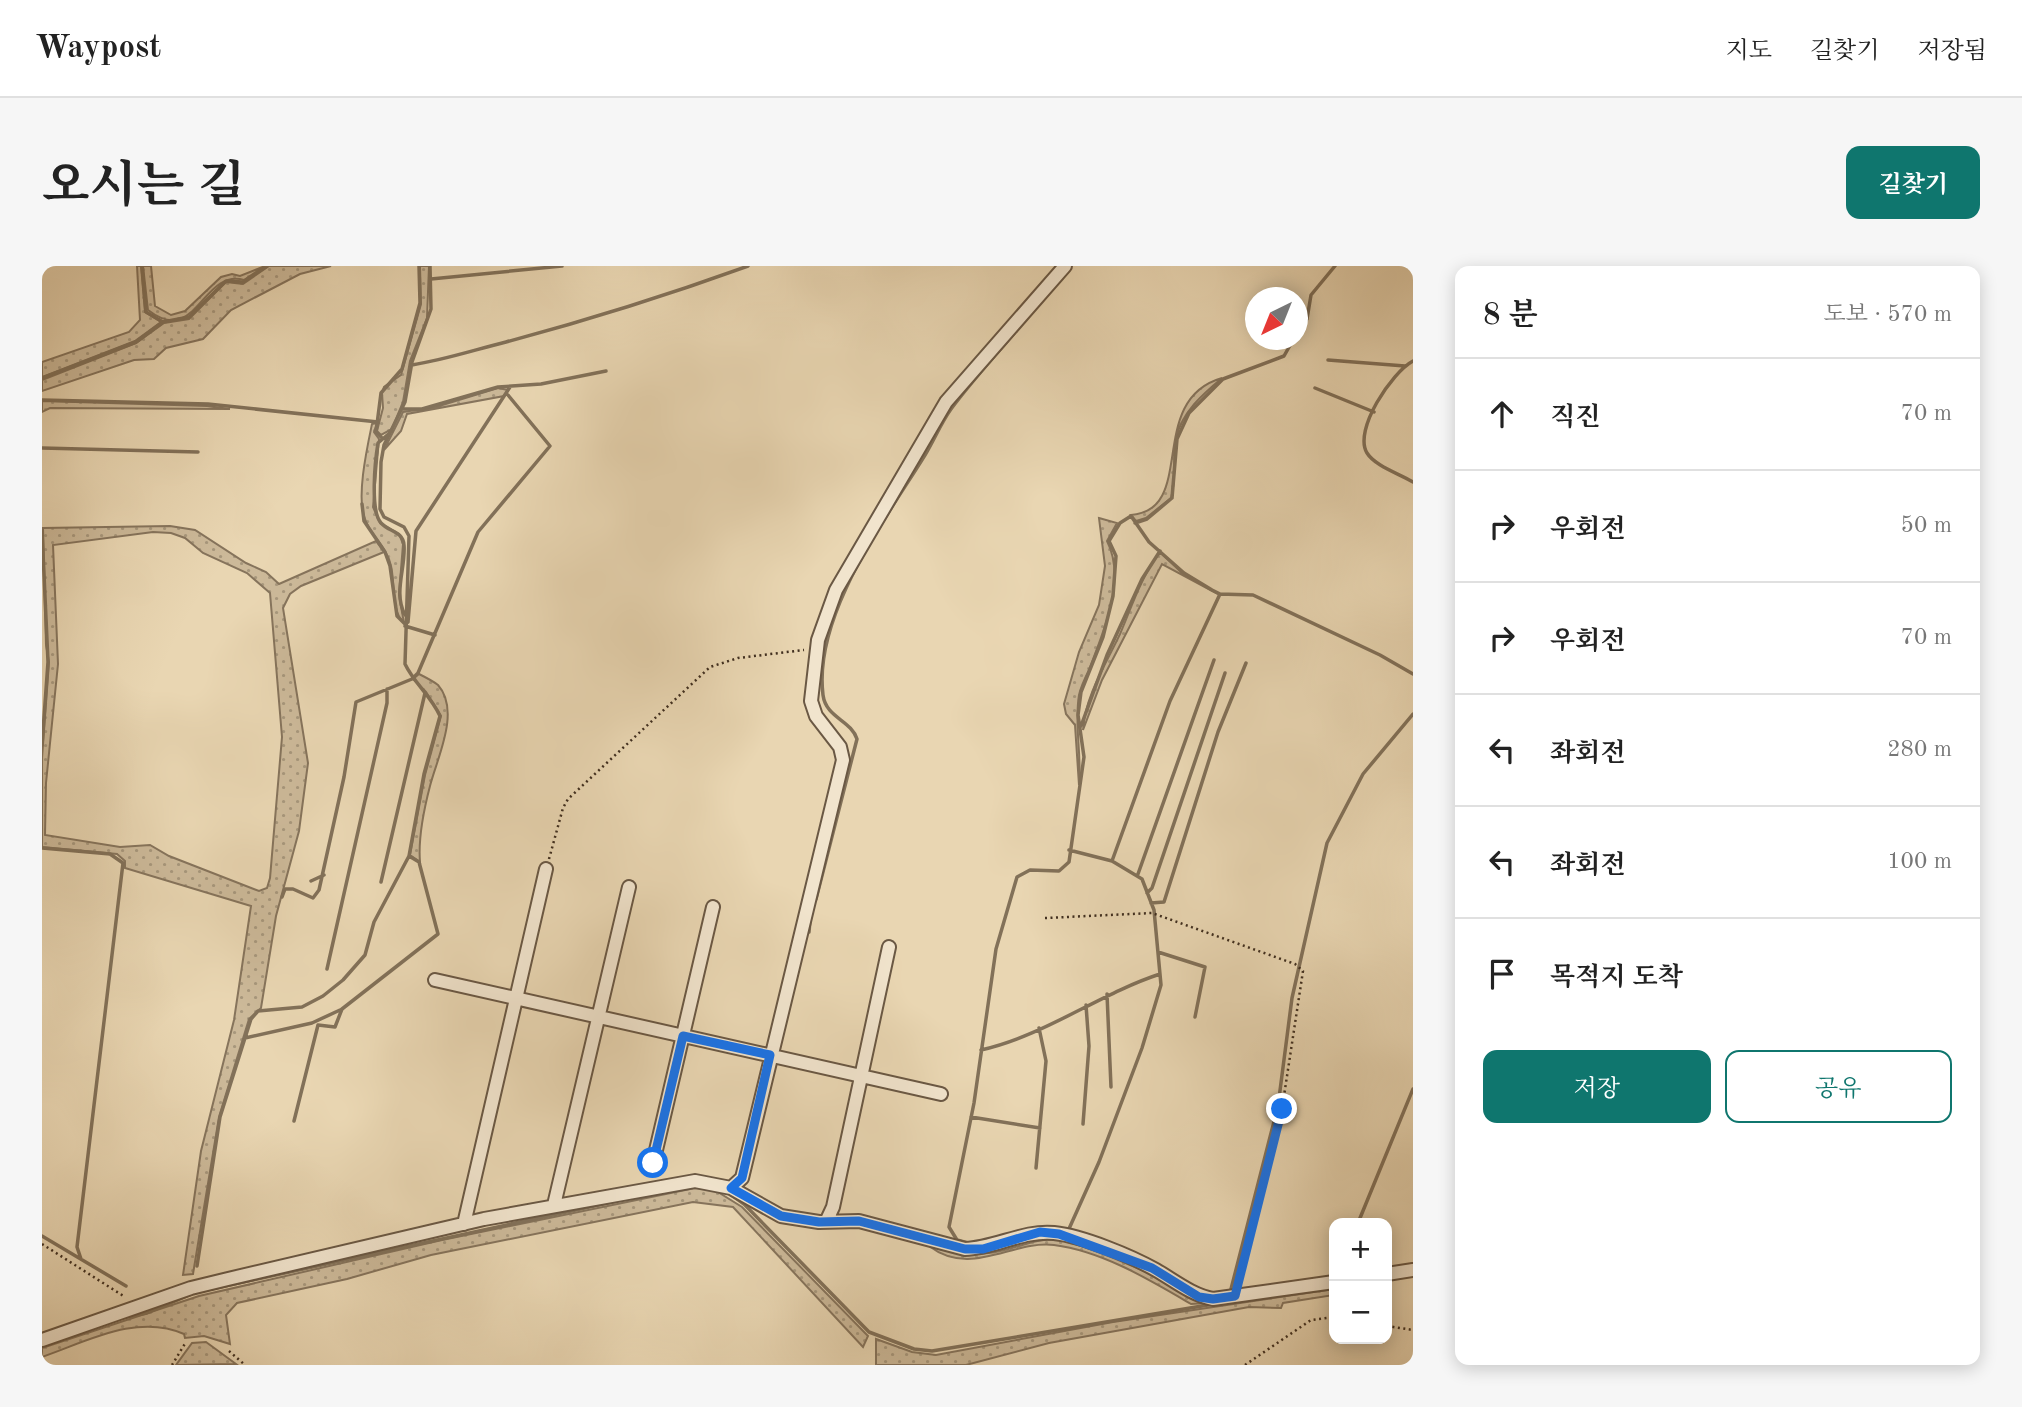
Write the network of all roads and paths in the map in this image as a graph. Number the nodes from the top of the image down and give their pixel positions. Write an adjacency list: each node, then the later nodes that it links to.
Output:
1 (1065, 266): 2 (street)
2 (818, 640): 3 (path); 12 (street)
3 (546, 869): 9 (street)
4 (629, 887): 10 (street)
5 (713, 907): 11 (street)
6 (1045, 918): 24 (path)
7 (889, 947): 13 (street)
8 (435, 980): 9 (street)
9 (514, 998): 10 (street); 19 (street)
10 (598, 1017): 11 (street); 17 (street)
11 (683, 1036): 12 (street); 15 (street)
12 (770, 1055): 13 (street); 16 (street)
13 (861, 1076): 14 (street); 18 (street)
14 (941, 1094)
15 (653, 1163)
16 (731, 1188): 17 (street); 18 (street)
17 (554, 1205): 19 (street)
18 (825, 1222): 24 (street)
19 (464, 1224): 25 (street)
20 (42, 1244): 25 (path)
21 (1413, 1270): 22 (street)
22 (1392, 1273)
23 (1329, 1283): 24 (street)
24 (1235, 1296)
25 (132, 1308): 29 (street)
26 (1329, 1318): 34 (path)
27 (1392, 1327): 28 (path)
28 (1413, 1331)
29 (42, 1340)
30 (186, 1342): 32 (path)
31 (229, 1351): 33 (path)
32 (172, 1365)
33 (245, 1365)
34 (1245, 1365)

